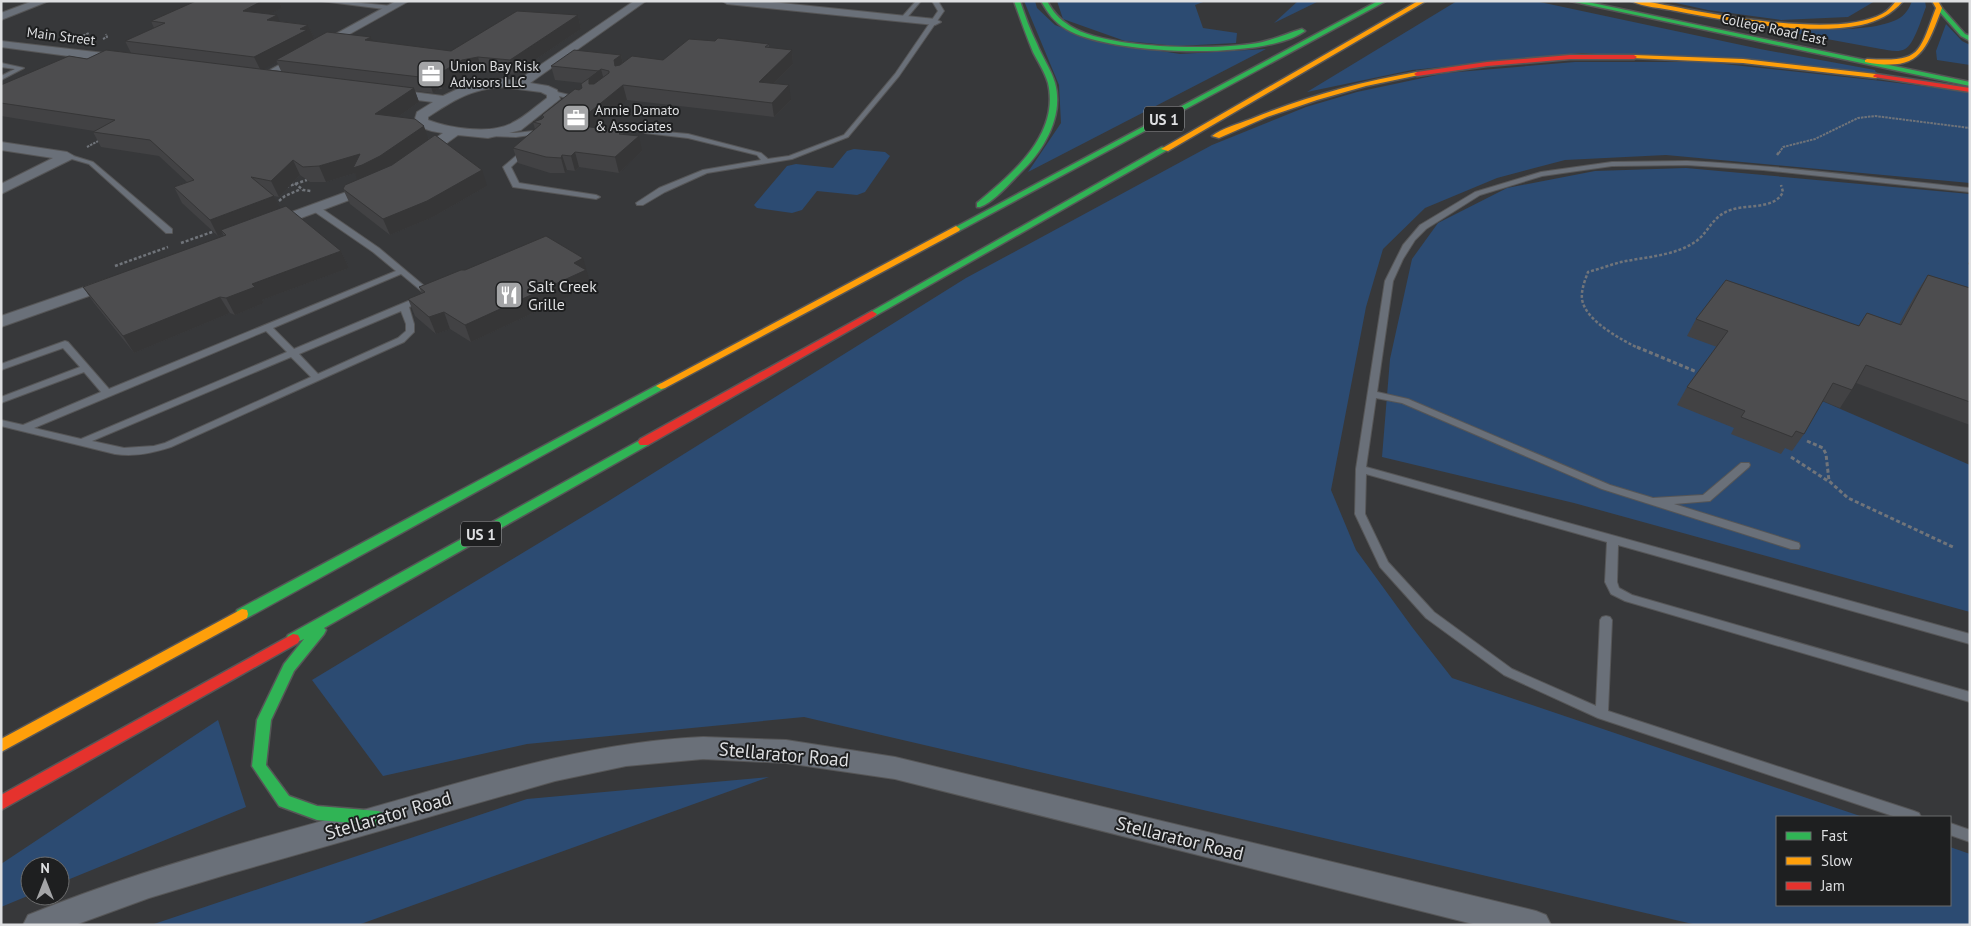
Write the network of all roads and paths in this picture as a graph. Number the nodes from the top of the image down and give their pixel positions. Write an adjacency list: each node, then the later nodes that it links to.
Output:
1 (44, 1): 17 (street)
2 (323, 1): 16 (lane)
3 (404, 1): 16 (street)
4 (641, 1): 35 (street)
5 (726, 1): 18 (street)
6 (919, 1): 18 (lane)
7 (935, 1): 19 (lane)
8 (1017, 1): 70 (main road)
9 (1044, 1): 10 (main road)
10 (1382, 1): 70 (main road, US 1)
11 (1423, 1): 62 (main road, US 1)
12 (1573, 1): 24 (main road, College Road East)
13 (1632, 1): 14 (main road); 26 (main road, College Road East)
14 (1900, 1)
15 (1937, 4): 20 (main road); 26 (main road)
16 (392, 8): 31 (street)
17 (1, 16)
18 (904, 19): 19 (street)
19 (935, 22): 53 (lane)
20 (1970, 39)
21 (1, 44): 23 (street, Main Street)
22 (114, 47): 23 (street)
23 (95, 56): 25 (street, Main Street); 29 (street)
24 (1840, 58): 26 (main road); 34 (main road, College Road East)
25 (134, 60)
26 (1911, 60): 27 (main road, College Road East)
27 (1929, 63)
28 (1, 65): 32 (lane)
29 (70, 67)
30 (251, 75): 31 (street)
31 (265, 76): 33 (street)
32 (1, 78)
33 (284, 79)
34 (1970, 84)
35 (520, 86): 38 (street); 39 (street)
36 (1970, 90): 47 (main road)
37 (379, 91): 39 (street)
38 (553, 93): 40 (lane); 45 (street)
39 (445, 100): 42 (street)
40 (582, 101)
41 (1970, 128): 55 (path)
42 (456, 130): 45 (street); 54 (street)
43 (645, 131): 53 (lane)
44 (543, 132): 45 (lane)
45 (488, 134)
46 (102, 139): 50 (path)
47 (1210, 139)
48 (532, 145): 63 (lane)
49 (1, 146): 52 (street)
50 (86, 147)
51 (1192, 147): 62 (main road)
52 (67, 156): 60 (street); 69 (lane)
53 (766, 161): 64 (lane)
54 (408, 165)
55 (1774, 170): 61 (lane); 80 (path); 83 (lane)
56 (286, 176): 65 (path)
57 (307, 180): 59 (path, bridge)
58 (383, 181): 66 (street)
59 (283, 188)
60 (1, 190)
61 (1970, 190)
62 (1085, 195): 97 (main road, US 1)
63 (596, 196)
64 (640, 203)
65 (282, 207)
66 (315, 208): 68 (street); 72 (lane)
67 (220, 229): 71 (path)
68 (259, 229)
69 (169, 232)
70 (944, 235): 102 (main road, US 1)
71 (107, 269)
72 (402, 271): 74 (lane); 76 (lane)
73 (121, 280): 75 (street)
74 (404, 306): 77 (lane); 81 (lane)
75 (1, 322)
76 (267, 327): 77 (lane); 82 (lane)
77 (292, 352): 81 (lane); 88 (lane)
78 (1, 367): 79 (lane)
79 (85, 368): 82 (lane); 84 (lane)
80 (1697, 372)
81 (317, 378): 88 (lane)
82 (107, 393): 86 (lane)
83 (1372, 394): 91 (lane); 93 (lane)
84 (1, 400)
85 (1, 423): 86 (lane)
86 (25, 428): 88 (lane)
87 (1807, 440): 92 (path)
88 (82, 442)
89 (1791, 457): 92 (path)
90 (1744, 465): 93 (lane)
91 (1361, 469): 94 (lane); 101 (lane)
92 (1829, 481): 96 (path)
93 (1653, 502): 95 (lane)
94 (1613, 539): 99 (lane); 100 (lane)
95 (1795, 546)
96 (1955, 548)
97 (327, 620): 103 (main road, US 1); 105 (main road)
98 (1606, 620): 101 (lane)
99 (1970, 639)
100 (1970, 697)
101 (1602, 714): 104 (lane)
102 (1, 746)
103 (1, 803)
104 (1911, 816)
105 (378, 818): 108 (street, Stellarator Road); 109 (street, Stellarator Road)
106 (1951, 829): 107 (lane)
107 (1970, 836)
108 (38, 925)
109 (1536, 925)

